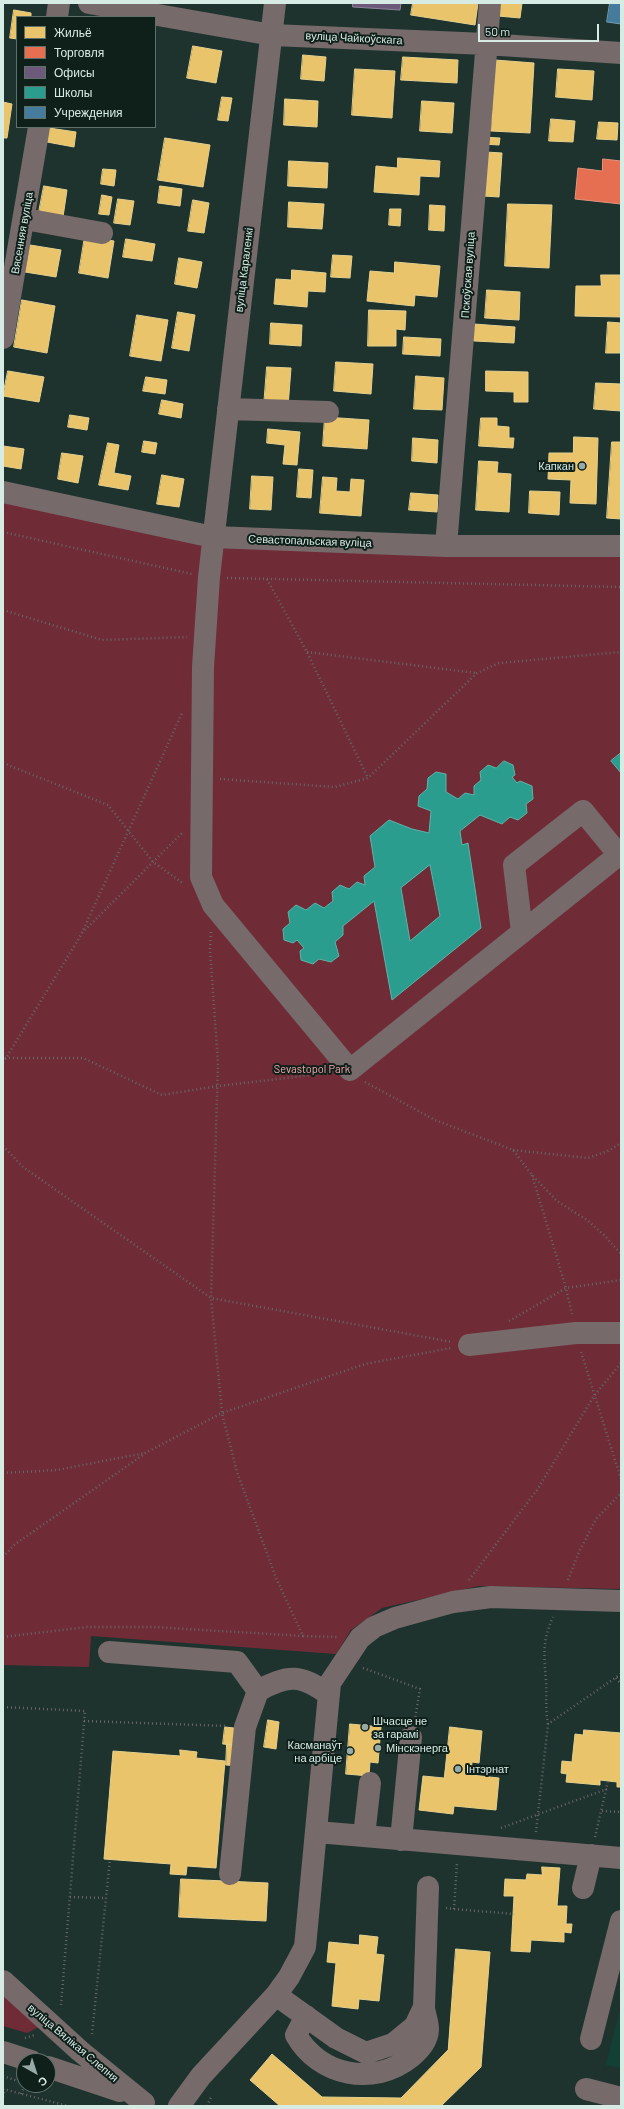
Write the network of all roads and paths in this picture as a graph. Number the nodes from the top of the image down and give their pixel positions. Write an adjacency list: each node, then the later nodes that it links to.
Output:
1 (59, 3): 5 (street)
2 (89, 3): 6 (street, вуліца Чайкоўскага)
3 (275, 3): 6 (street, вуліца Караленкі)
4 (490, 3): 7 (street, Пскоўская вуліца)
5 (57, 16)
6 (272, 35): 7 (street, вуліца Чайкоўскага); 13 (street, вуліца Караленкі)
7 (486, 44): 8 (street, вуліца Чайкоўскага); 18 (street, Пскоўская вуліца)
8 (621, 53)
9 (39, 128): 10 (street, Вясенняя вуліца)
10 (25, 219): 11 (street); 12 (street, Вясенняя вуліца)
11 (102, 233)
12 (3, 338)
13 (228, 409): 14 (street); 17 (street, вуліца Караленкі)
14 (328, 412)
15 (3, 492): 17 (street, Севастопальская вуліца)
16 (3, 532): 20 (path)
17 (213, 537): 18 (street, Севастопальская вуліца); 20 (street, вуліца Караленкі)
18 (446, 546): 19 (street, Севастопальская вуліца)
19 (621, 546)
20 (209, 577): 21 (path); 24 (street, вуліца Караленкі)
21 (267, 579): 22 (path); 25 (path)
22 (621, 587)
23 (3, 610): 24 (path)
24 (205, 636): 30 (street, вуліца Караленкі)
25 (307, 652): 27 (path); 31 (path)
26 (621, 652): 27 (path)
27 (477, 673): 31 (path)
28 (184, 709): 33 (path)
29 (3, 763): 33 (path)
30 (202, 778): 31 (path); 32 (street, вуліца Караленкі)
31 (368, 778)
32 (201, 814): 35 (path); 37 (street, вуліца Караленкі)
33 (128, 830): 35 (path); 39 (path)
34 (620, 854): 38 (street); 38 (street)
35 (153, 862): 36 (path); 39 (path)
36 (189, 888)
37 (213, 905): 42 (street, вуліца Караленкі); 43 (path)
38 (522, 932): 42 (street)
39 (81, 935): 40 (path)
40 (5, 1058): 41 (path); 43 (path)
41 (3, 1063)
42 (350, 1070): 43 (path); 46 (path)
43 (218, 1086): 49 (path)
44 (621, 1143): 46 (path)
45 (3, 1146): 49 (path)
46 (513, 1150): 47 (path)
47 (621, 1254)
48 (621, 1280): 50 (path)
49 (211, 1298): 52 (path); 54 (path)
50 (507, 1322)
51 (621, 1333): 52 (street)
52 (468, 1345): 54 (path)
53 (621, 1363): 61 (path)
54 (222, 1413): 55 (path); 62 (path)
55 (147, 1452): 56 (path); 58 (path)
56 (3, 1473)
57 (621, 1493): 59 (path)
58 (3, 1557)
59 (561, 1598): 60 (street); 61 (street); 74 (path)
60 (621, 1601)
61 (453, 1602): 64 (street)
62 (303, 1636): 63 (path); 64 (path)
63 (3, 1637)
64 (360, 1638): 66 (street)
65 (109, 1652): 70 (street)
66 (344, 1661): 71 (street); 76 (path)
67 (621, 1674): 68 (path)
68 (616, 1678): 69 (path); 74 (path)
69 (621, 1684)
70 (258, 1691): 71 (street); 75 (street)
71 (329, 1695): 84 (street)
72 (3, 1707): 73 (path)
73 (84, 1721): 75 (path); 94 (path)
74 (548, 1724): 82 (path)
75 (245, 1727): 91 (street)
76 (411, 1736): 86 (street)
77 (608, 1781): 79 (path)
78 (370, 1783): 85 (street)
79 (607, 1789): 80 (path); 82 (path)
80 (601, 1811): 81 (path); 88 (path)
81 (621, 1812)
82 (537, 1815): 83 (path); 87 (path)
83 (494, 1831)
84 (317, 1832): 85 (street); 100 (street)
85 (364, 1836): 86 (street)
86 (401, 1840): 87 (street)
87 (535, 1851): 88 (street)
88 (591, 1855): 89 (street); 93 (street)
89 (621, 1858)
90 (110, 1859): 95 (path)
91 (230, 1874)
92 (428, 1887): 102 (street)
93 (583, 1888)
94 (70, 1897): 95 (path); 101 (path)
95 (106, 1898): 105 (path)
96 (454, 1909): 97 (path)
97 (514, 1914)
98 (621, 1921): 107 (street)
99 (3, 1981): 104 (street, вуліца Вялікая Слепня)
100 (276, 1995): 103 (street); 121 (street)
101 (61, 2005)
102 (424, 2007): 103 (street); 103 (street)
103 (306, 2016)
104 (49, 2032): 106 (path); 109 (street); 119 (street, вуліца Вялікая Слепня)
105 (92, 2034)
106 (20, 2037)
107 (591, 2039)
108 (3, 2052): 110 (street)
109 (47, 2053)
110 (16, 2056)
111 (56, 2070): 119 (street)
112 (3, 2076): 113 (path)
113 (16, 2081)
114 (4, 2089): 116 (path); 117 (path)
115 (586, 2089): 118 (street)
116 (22, 2094): 120 (path)
117 (3, 2097)
118 (621, 2098)
119 (145, 2104)
120 (68, 2106)
121 (179, 2106)

